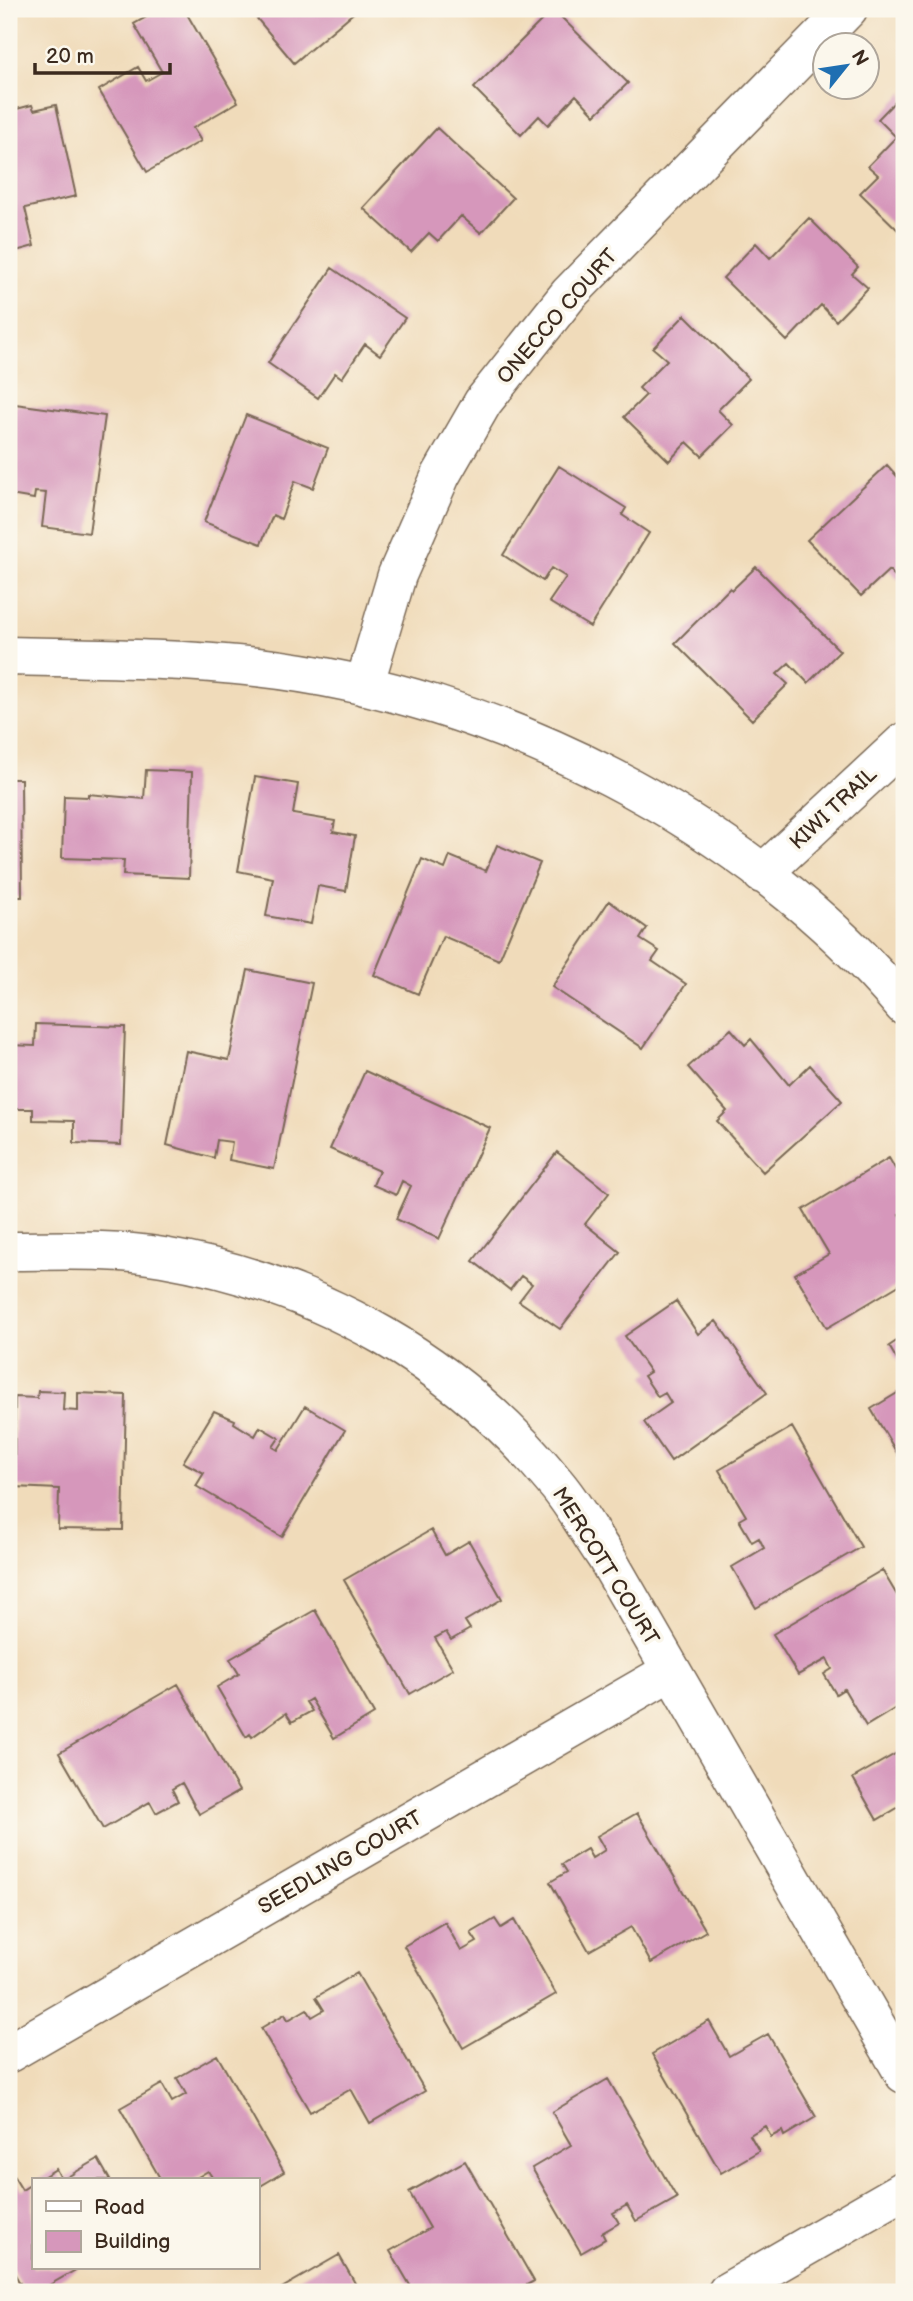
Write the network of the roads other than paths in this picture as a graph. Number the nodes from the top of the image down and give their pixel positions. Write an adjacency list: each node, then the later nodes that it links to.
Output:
1 (848, 9): 3 (street, ONECCO COURT)
2 (9, 656): 3 (street)
3 (364, 686): 5 (street)
4 (904, 742): 5 (street, KIWI TRAIL)
5 (762, 874): 6 (street)
6 (904, 1006)
7 (9, 1251): 8 (street, MERCOTT COURT)
8 (671, 1671): 9 (street, SEEDLING COURT); 10 (street, MERCOTT COURT)
9 (9, 2053)
10 (904, 2074)
11 (904, 2190): 12 (street)
12 (727, 2292)

